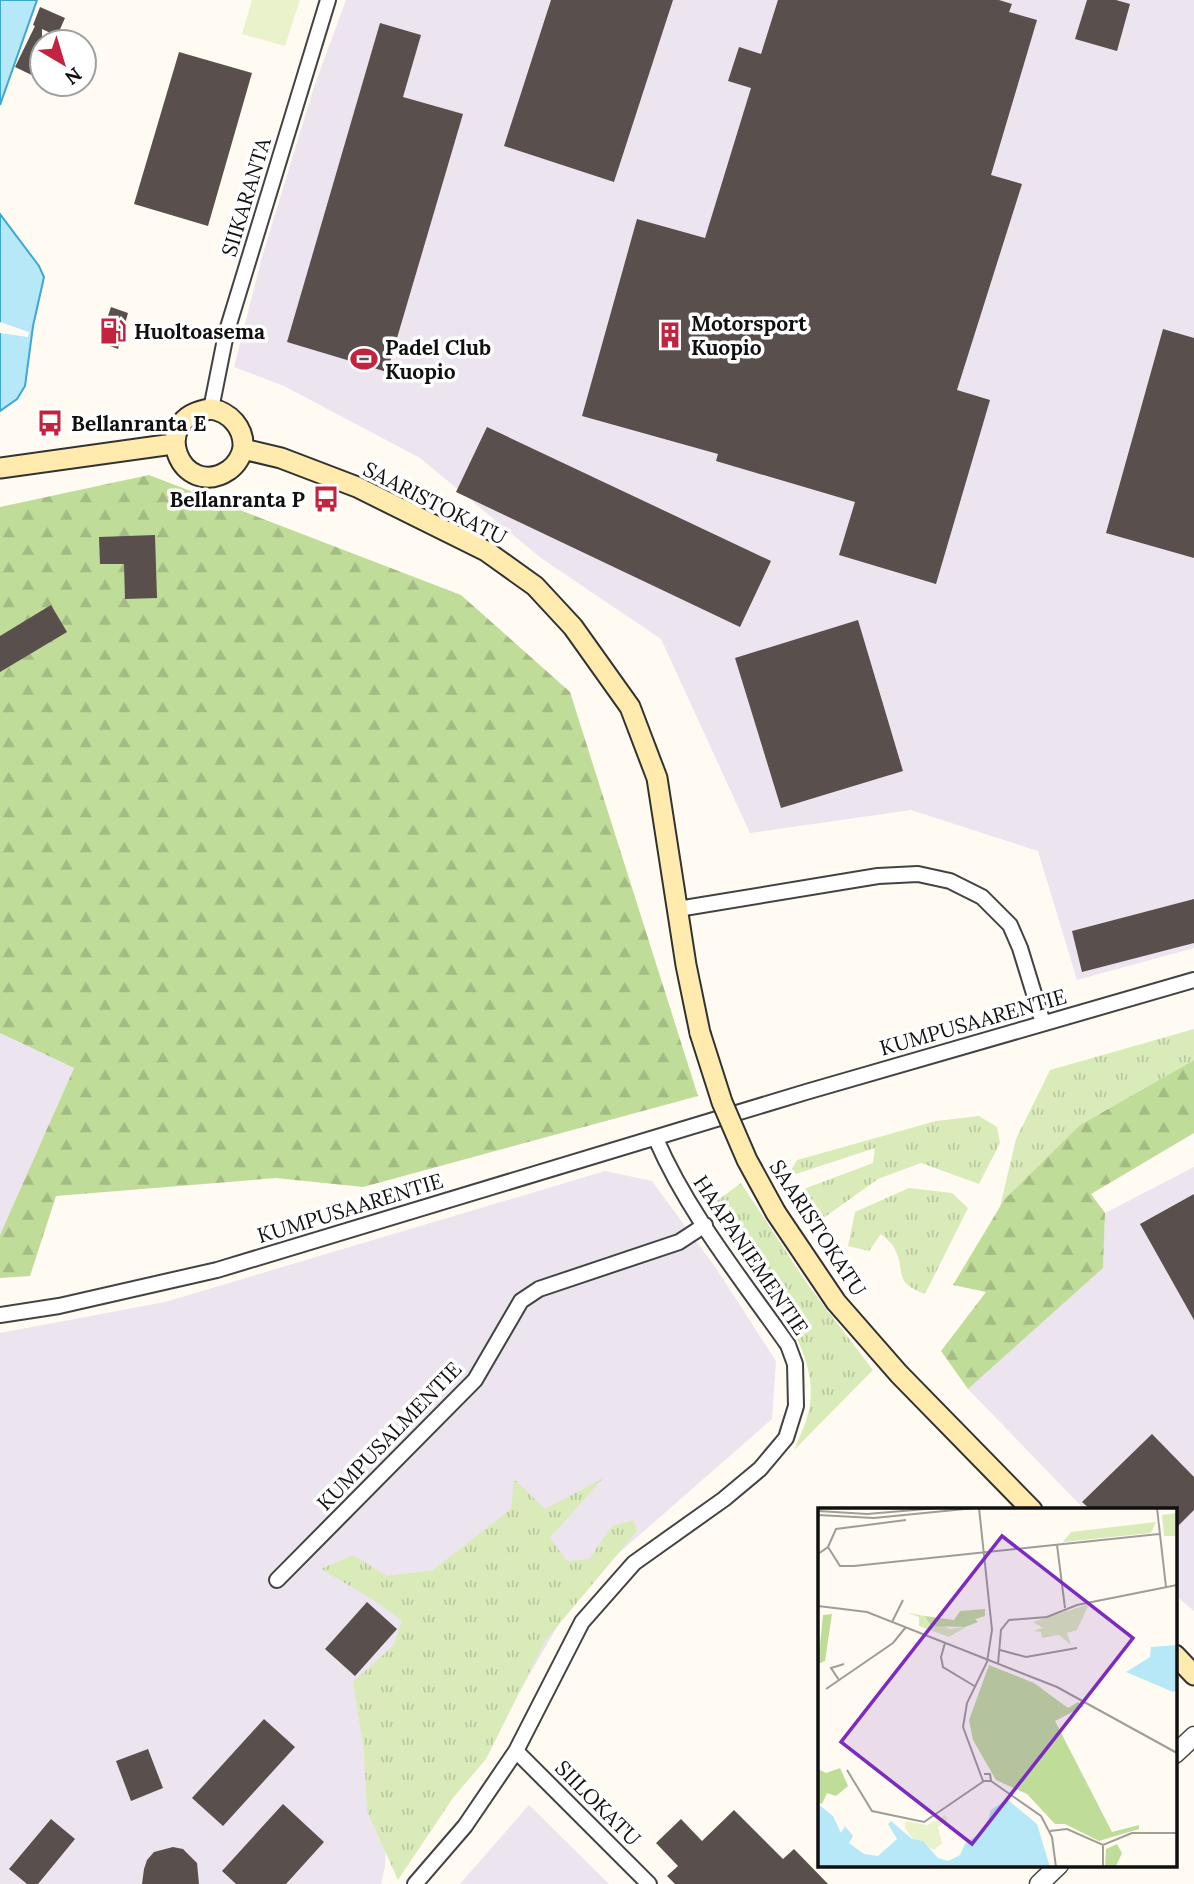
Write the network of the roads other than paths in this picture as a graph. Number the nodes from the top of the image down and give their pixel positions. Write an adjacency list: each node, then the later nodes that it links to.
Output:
1 (328, 0): 2 (street, SIIKARANTA)
2 (211, 409): 3 (main road); 4 (main road)
3 (173, 444): 4 (main road); 5 (main road)
4 (243, 449): 6 (main road, SAARISTOKATU)
5 (0, 468)
6 (678, 909): 8 (street); 12 (main road, SAARISTOKATU, bridge)
7 (1194, 980): 8 (street, KUMPUSAARENTIE)
8 (1043, 1023): 9 (street, KUMPUSAARENTIE)
9 (656, 1139): 10 (street, HAAPANIEMENTIE); 11 (street, KUMPUSAARENTIE)
10 (705, 1225): 13 (street, KUMPUSALMENTIE); 17 (street, HAAPANIEMENTIE)
11 (0, 1315)
12 (1030, 1508)
13 (277, 1580)
14 (1176, 1656): 15 (main road)
15 (1194, 1675)
16 (1194, 1736): 18 (street)
17 (516, 1751): 20 (street, HAAPANIEMENTIE); 21 (street, SIILOKATU)
18 (1176, 1753)
19 (1057, 1867): 22 (street)
20 (415, 1884)
21 (649, 1884)
22 (1039, 1884)

